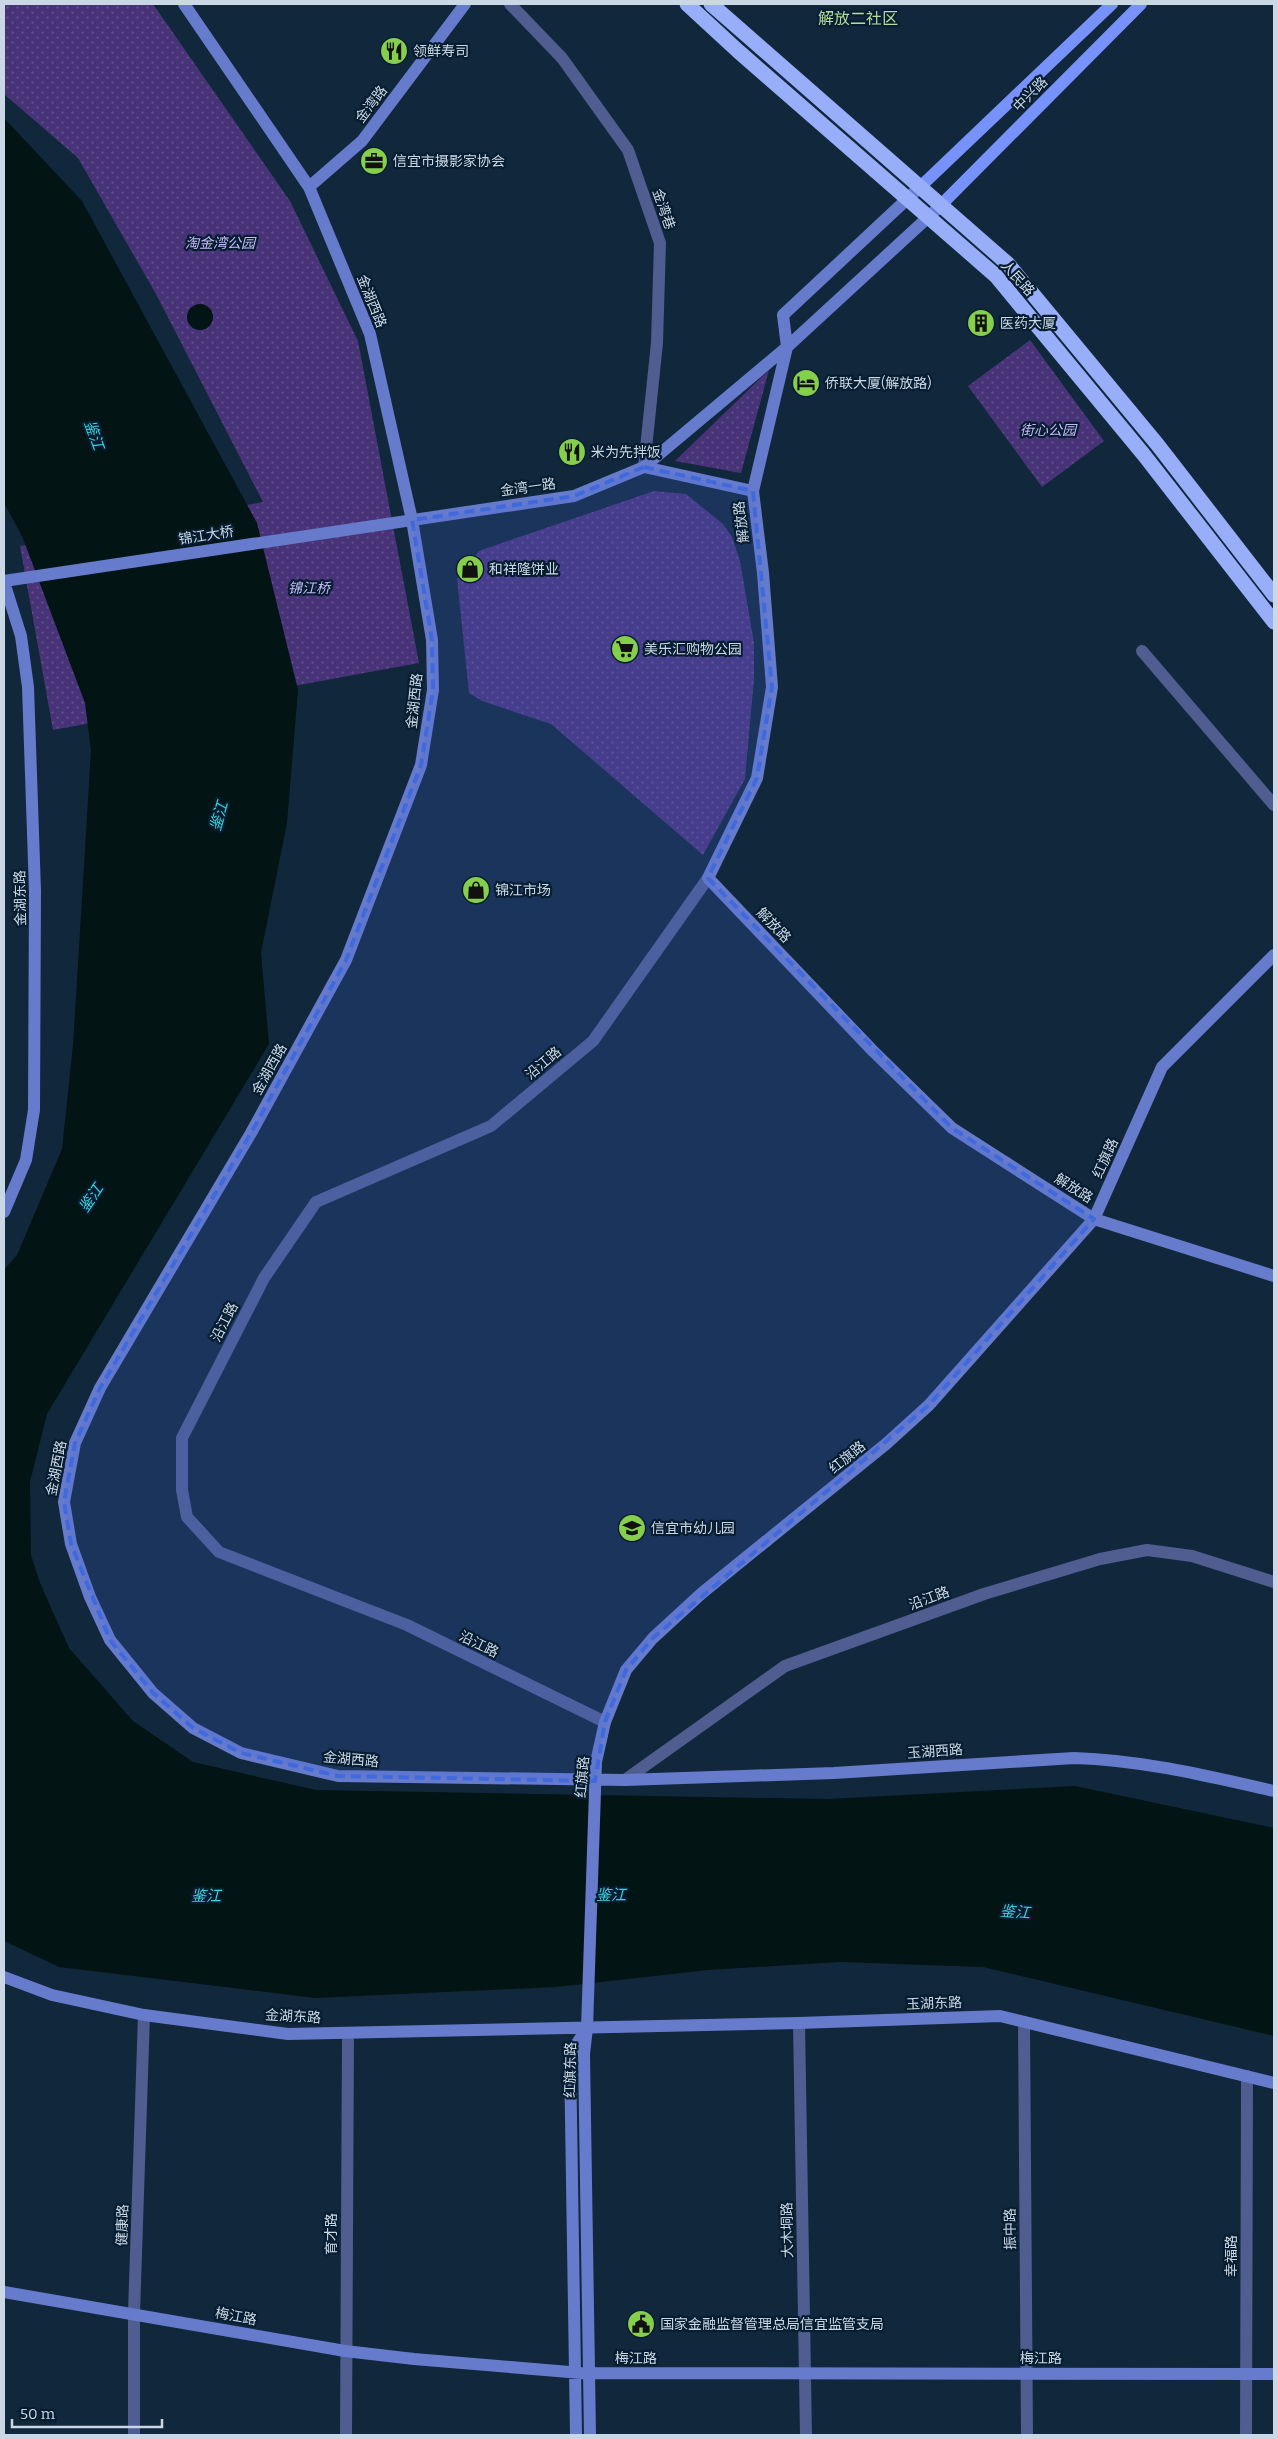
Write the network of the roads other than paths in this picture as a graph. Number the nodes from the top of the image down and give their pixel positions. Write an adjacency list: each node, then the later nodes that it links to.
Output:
1 (184, 4): 8 (main road, 金湖西路)
2 (465, 4): 8 (main road, 金湾路)
3 (510, 4): 14 (street, 金湾巷)
4 (687, 4): 10 (highway, 人民路)
5 (711, 4): 9 (highway, 人民路)
6 (1112, 4): 9 (main road, 中兴路)
7 (1141, 4): 11 (main road, 中兴路)
8 (309, 187): 16 (main road, 金湖西路)
9 (919, 188): 10 (main road, 解放路); 11 (highway, 人民路)
10 (907, 199): 12 (highway, 人民路); 13 (main road, 解放路)
11 (940, 206): 12 (main road); 18 (highway, 人民路)
12 (928, 217): 13 (main road); 19 (highway, 人民路)
13 (787, 347): 14 (main road, 金湾一路); 15 (main road, 解放路)
14 (644, 468): 15 (main road); 16 (main road, 金湾一路)
15 (753, 491): 22 (main road, 解放路)
16 (412, 520): 17 (main road, 锦江大桥); 29 (main road, 金湖西路)
17 (4, 582): 24 (main road, 金湖东路)
18 (1274, 595)
19 (1274, 622)
20 (1142, 651): 21 (street)
21 (1274, 805)
22 (708, 878): 25 (main road, 解放路); 28 (street, 沿江路)
23 (1274, 955): 25 (main road, 红旗路)
24 (4, 1212)
25 (1094, 1219): 26 (main road, 解放路); 28 (main road, 红旗路)
26 (1274, 1276)
27 (1274, 1582): 30 (street, 沿江路)
28 (605, 1722): 29 (main road, 红旗路)
29 (595, 1780): 30 (main road, 玉湖西路); 36 (main road, 红旗路)
30 (626, 1780): 31 (main road, 玉湖西路)
31 (1274, 1791)
32 (4, 1977): 33 (main road, 金湖东路)
33 (144, 2015): 37 (main road, 金湖东路); 41 (street, 健康路)
34 (1024, 2022): 35 (main road, 玉湖东路); 38 (main road, 玉湖东路); 46 (street, 振中路)
35 (799, 2023): 36 (main road, 玉湖东路); 44 (street, 大木垌路)
36 (587, 2028): 37 (main road, 金湖东路); 43 (main road, 红旗东路); 45 (main road, 红旗东路)
37 (348, 2033): 42 (street, 育才路)
38 (1247, 2076): 39 (main road, 玉湖东路); 47 (street, 幸福路)
39 (1274, 2083)
40 (4, 2292): 41 (main road, 梅江路)
41 (134, 2314): 42 (main road, 梅江路); 49 (street, 健康路)
42 (345, 2351): 43 (main road, 梅江路); 50 (street, 育才路)
43 (575, 2372): 45 (main road, 梅江路); 51 (main road, 红旗东路)
44 (805, 2372): 45 (main road, 梅江路); 46 (main road, 梅江路); 53 (street, 大木垌路)
45 (589, 2373): 52 (main road, 红旗东路)
46 (1027, 2373): 47 (main road, 梅江路); 54 (street, 振中路)
47 (1246, 2373): 48 (main road, 梅江路); 55 (street, 幸福路)
48 (1274, 2374)
49 (134, 2435)
50 (346, 2435)
51 (576, 2435)
52 (590, 2435)
53 (806, 2435)
54 (1027, 2435)
55 (1246, 2435)

